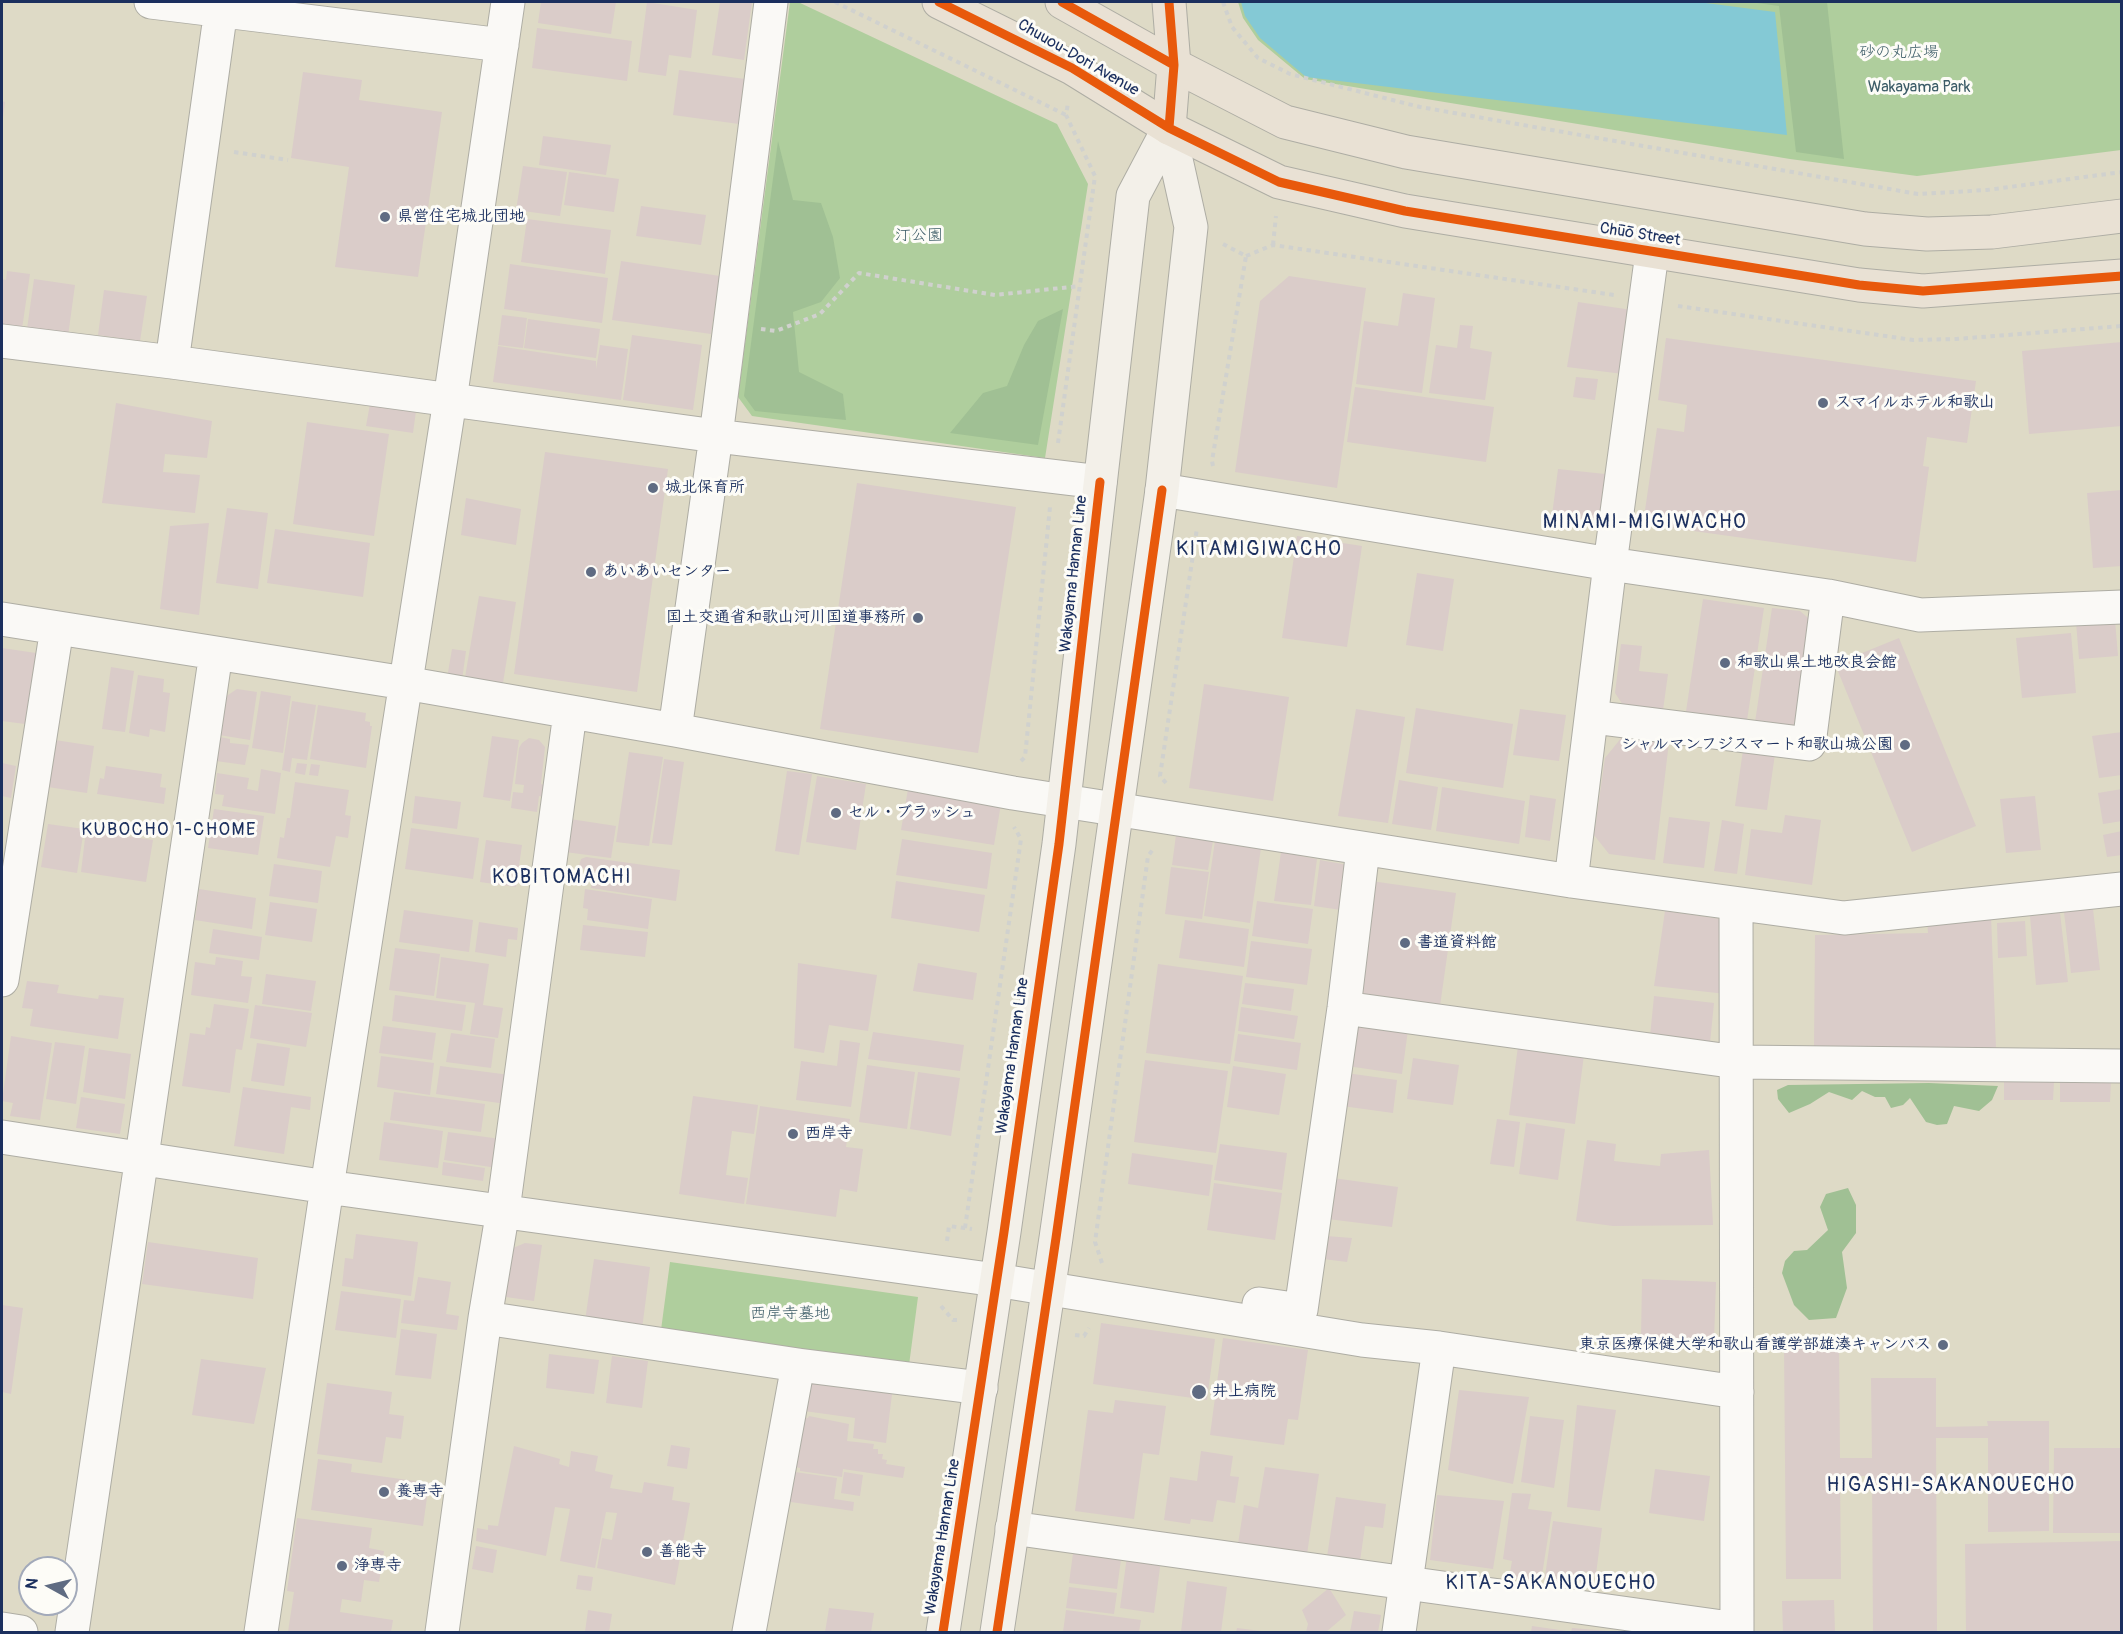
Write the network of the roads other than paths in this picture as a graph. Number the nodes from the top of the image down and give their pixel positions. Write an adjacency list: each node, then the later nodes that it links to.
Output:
1 (151, 2): 7 (street)
2 (508, 2): 8 (street)
3 (771, 2): 17 (street)
4 (939, 2): 10 (main road, Chuuou-Dori Avenue)
5 (1062, 2): 9 (main road)
6 (1168, 2): 9 (main road)
7 (221, 6): 8 (street); 15 (street)
8 (502, 45): 16 (street)
9 (1174, 65): 10 (main road); 11 (main road)
10 (1169, 128): 12 (main road, Chūō Street); 18 (main road, Wakayama Hannan Line); 19 (main road)
11 (2121, 216)
12 (1652, 253): 13 (main road, Chūō Street); 20 (street)
13 (2121, 276)
14 (2, 341): 15 (street)
15 (172, 362): 16 (street)
16 (450, 400): 17 (street); 26 (street)
17 (716, 436): 18 (street); 29 (street)
18 (1100, 482): 30 (main road, Wakayama Hannan Line)
19 (1162, 490): 20 (street); 31 (main road)
20 (1610, 564): 21 (street); 28 (street)
21 (1828, 596): 22 (street); 28 (street)
22 (2121, 607)
23 (2, 620): 24 (street)
24 (57, 628): 25 (street); 36 (street)
25 (216, 653): 26 (street); 41 (street)
26 (405, 683): 27 (street); 42 (street)
27 (570, 713): 29 (street); 43 (street)
28 (1592, 717): 33 (street)
29 (675, 730): 30 (street)
30 (1064, 801): 31 (street); 44 (main road, Wakayama Hannan Line)
31 (1117, 808): 32 (street); 45 (main road)
32 (1363, 849): 33 (street); 37 (street)
33 (1571, 881): 35 (street)
34 (2121, 889): 35 (street)
35 (1736, 904): 38 (street)
36 (2, 980)
37 (1344, 1008): 38 (street); 46 (street)
38 (1737, 1062): 39 (street); 51 (street)
39 (2121, 1066)
40 (2, 1137): 41 (street)
41 (142, 1158): 42 (street); 57 (street)
42 (327, 1187): 43 (street); 58 (street)
43 (503, 1210): 44 (street); 47 (street)
44 (996, 1280): 45 (street); 50 (main road, Wakayama Hannan Line)
45 (1048, 1288): 46 (street); 52 (main road)
46 (1170, 1309): 48 (street)
47 (486, 1318): 49 (street); 59 (street)
48 (1439, 1348): 51 (street); 53 (street)
49 (798, 1365): 50 (street); 60 (street)
50 (981, 1388): 61 (main road, Wakayama Hannan Line)
51 (1737, 1392): 55 (street)
52 (1012, 1528): 53 (street); 62 (main road)
53 (1405, 1583): 55 (street); 63 (street)
54 (2, 1629): 56 (street)
55 (1737, 1631)
56 (21, 1632)
57 (72, 1632)
58 (261, 1632)
59 (442, 1632)
60 (749, 1632)
61 (943, 1632)
62 (997, 1632)
63 (1399, 1632)

